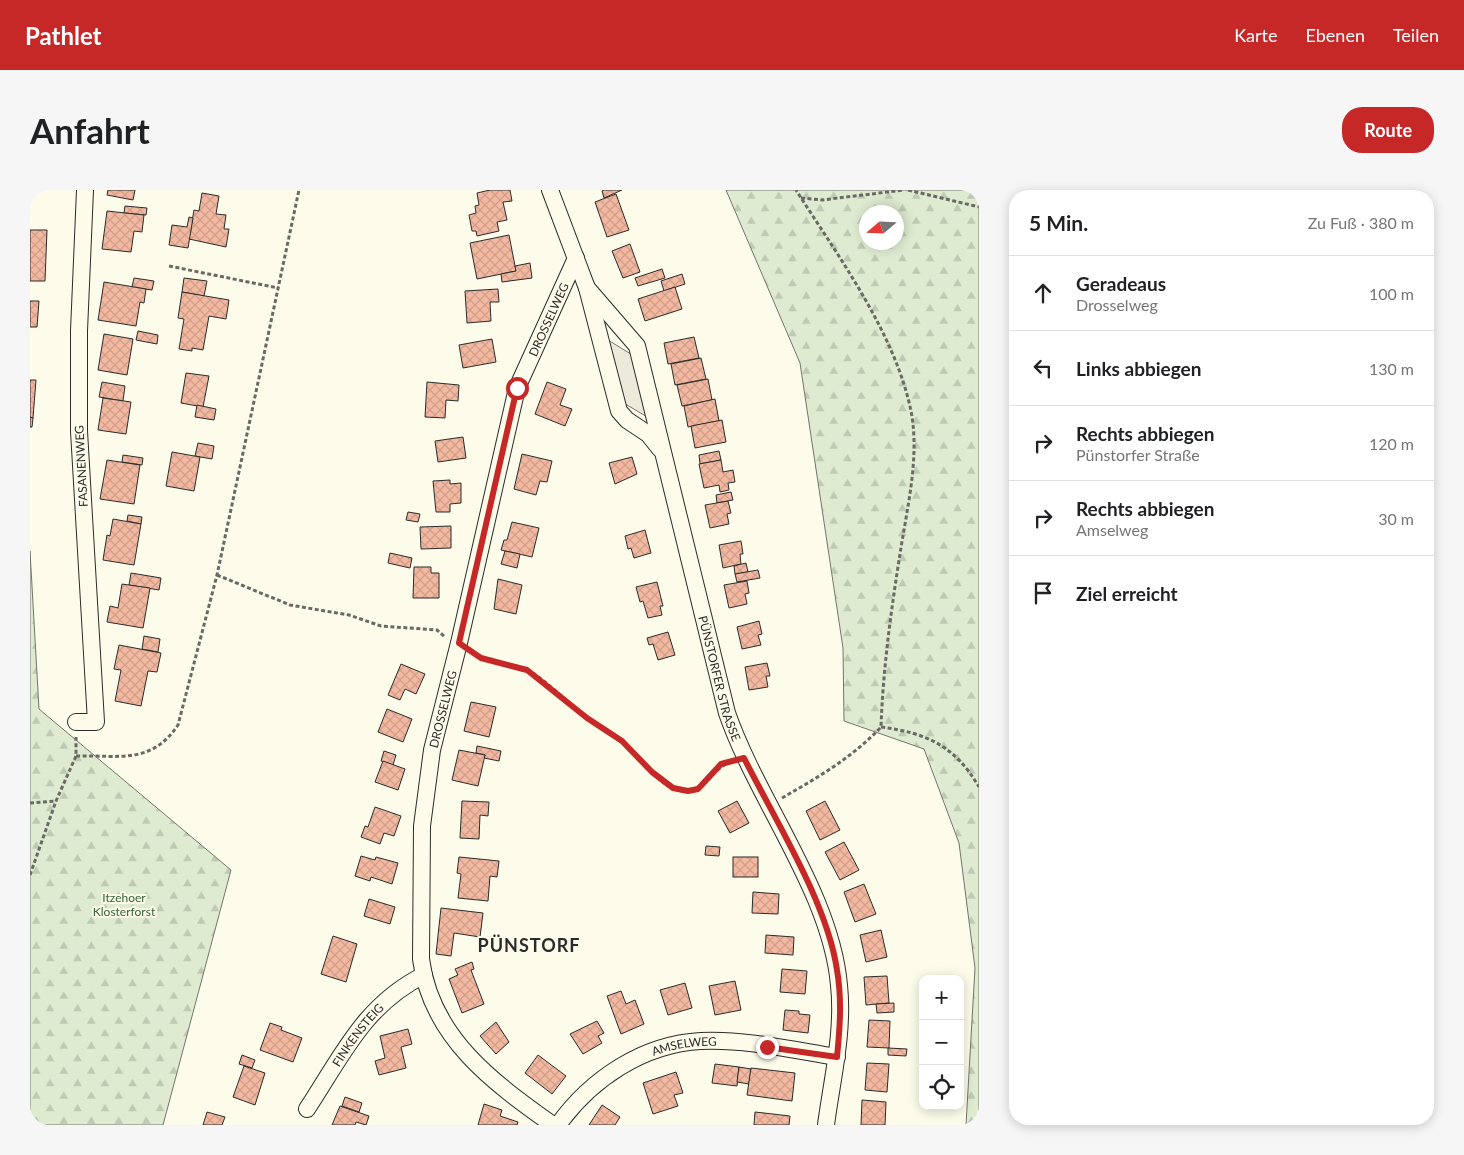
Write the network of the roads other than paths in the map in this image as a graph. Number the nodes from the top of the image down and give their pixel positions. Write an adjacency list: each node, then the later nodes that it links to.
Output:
1 (84, 190): 6 (street, FASANENWEG)
2 (550, 190): 3 (street, PÜNSTORFER STRASSE)
3 (576, 258): 4 (street, PÜNSTORFER STRASSE); 7 (street, DROSSELWEG)
4 (586, 288): 5 (street, PÜNSTORFER STRASSE); 5 (street, PÜNSTORFER STRASSE)
5 (662, 452): 8 (street, PÜNSTORFER STRASSE)
6 (76, 722)
7 (424, 975): 9 (street, FINKENSTEIG); 10 (street, DROSSELWEG)
8 (837, 1057): 11 (street, AMSELWEG); 12 (street, PÜNSTORFER STRASSE)
9 (307, 1109)
10 (553, 1125)
11 (558, 1125)
12 (826, 1125)

